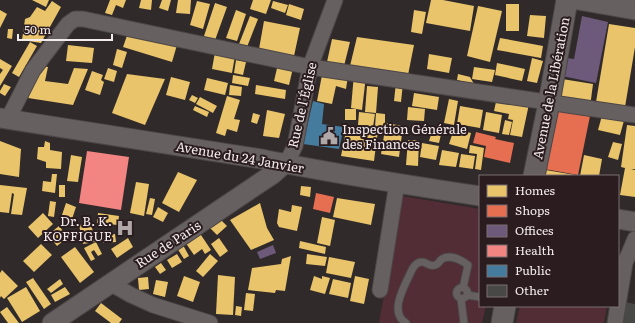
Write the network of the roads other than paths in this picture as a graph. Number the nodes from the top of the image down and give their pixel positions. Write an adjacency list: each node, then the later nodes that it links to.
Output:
1 (334, 0): 5 (street, Rue de l'Église)
2 (568, 0): 6 (main road, Avenue de la Libération)
3 (578, 0): 4 (street)
4 (635, 10)
5 (310, 67): 6 (street); 8 (street); 9 (street, Rue de l'Église)
6 (549, 103): 7 (street); 10 (main road, Avenue de la Libération)
7 (635, 115)
8 (4, 119): 9 (street, Avenue du 24 Janvier)
9 (284, 164): 11 (street, Avenue du 24 Janvier); 14 (street, Rue de Paris)
10 (534, 175)
11 (397, 183): 12 (street, Avenue du 24 Janvier); 16 (street)
12 (479, 196)
13 (635, 239): 20 (street)
14 (110, 283): 23 (street, Rue de Paris); 24 (street)
15 (463, 288): 17 (lane); 19 (lane); 25 (lane)
16 (380, 290)
17 (467, 295): 18 (lane); 19 (lane)
18 (479, 297)
19 (461, 299): 26 (lane)
20 (619, 305)
21 (505, 307): 27 (main road)
22 (619, 307): 28 (street)
23 (52, 323)
24 (210, 323)
25 (403, 323)
26 (464, 323)
27 (502, 323)
28 (616, 323)

